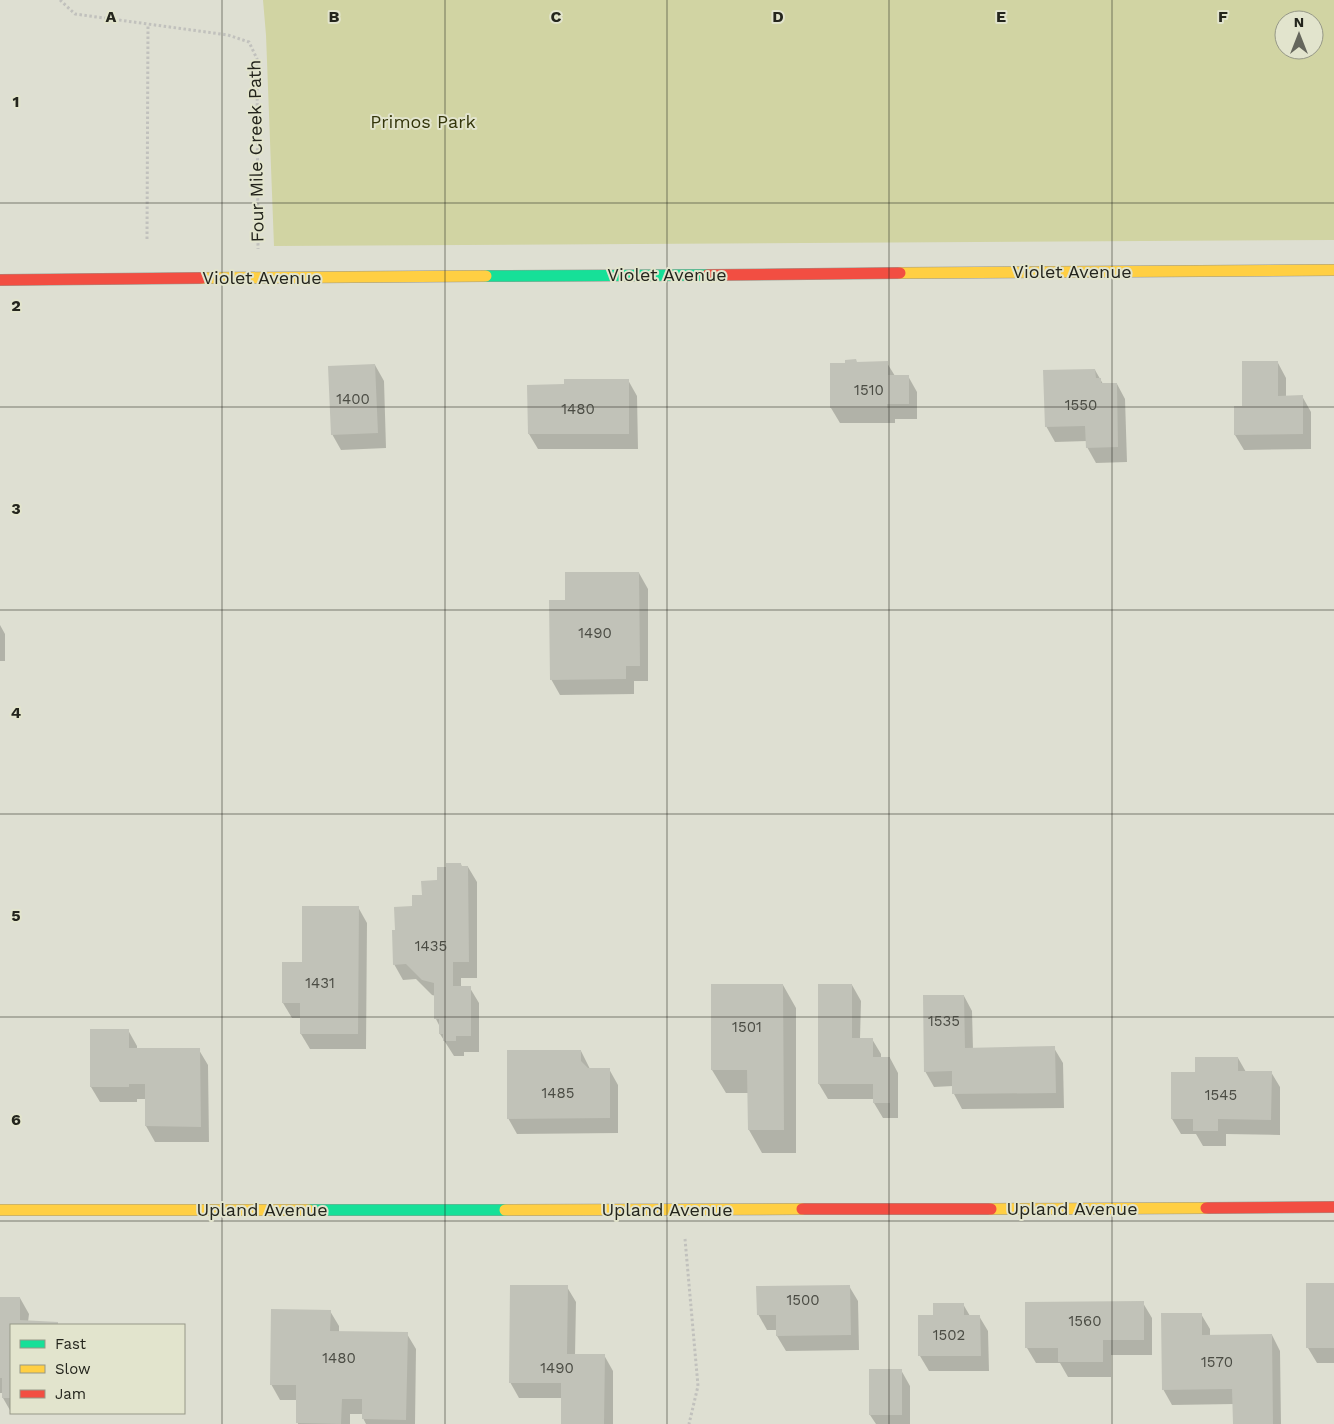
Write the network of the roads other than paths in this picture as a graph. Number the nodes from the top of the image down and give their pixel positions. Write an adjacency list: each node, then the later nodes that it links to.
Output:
1 (1334, 270): 2 (street, Violet Avenue)
2 (0, 280)
3 (1334, 1207): 4 (street, Upland Avenue)
4 (0, 1210)

